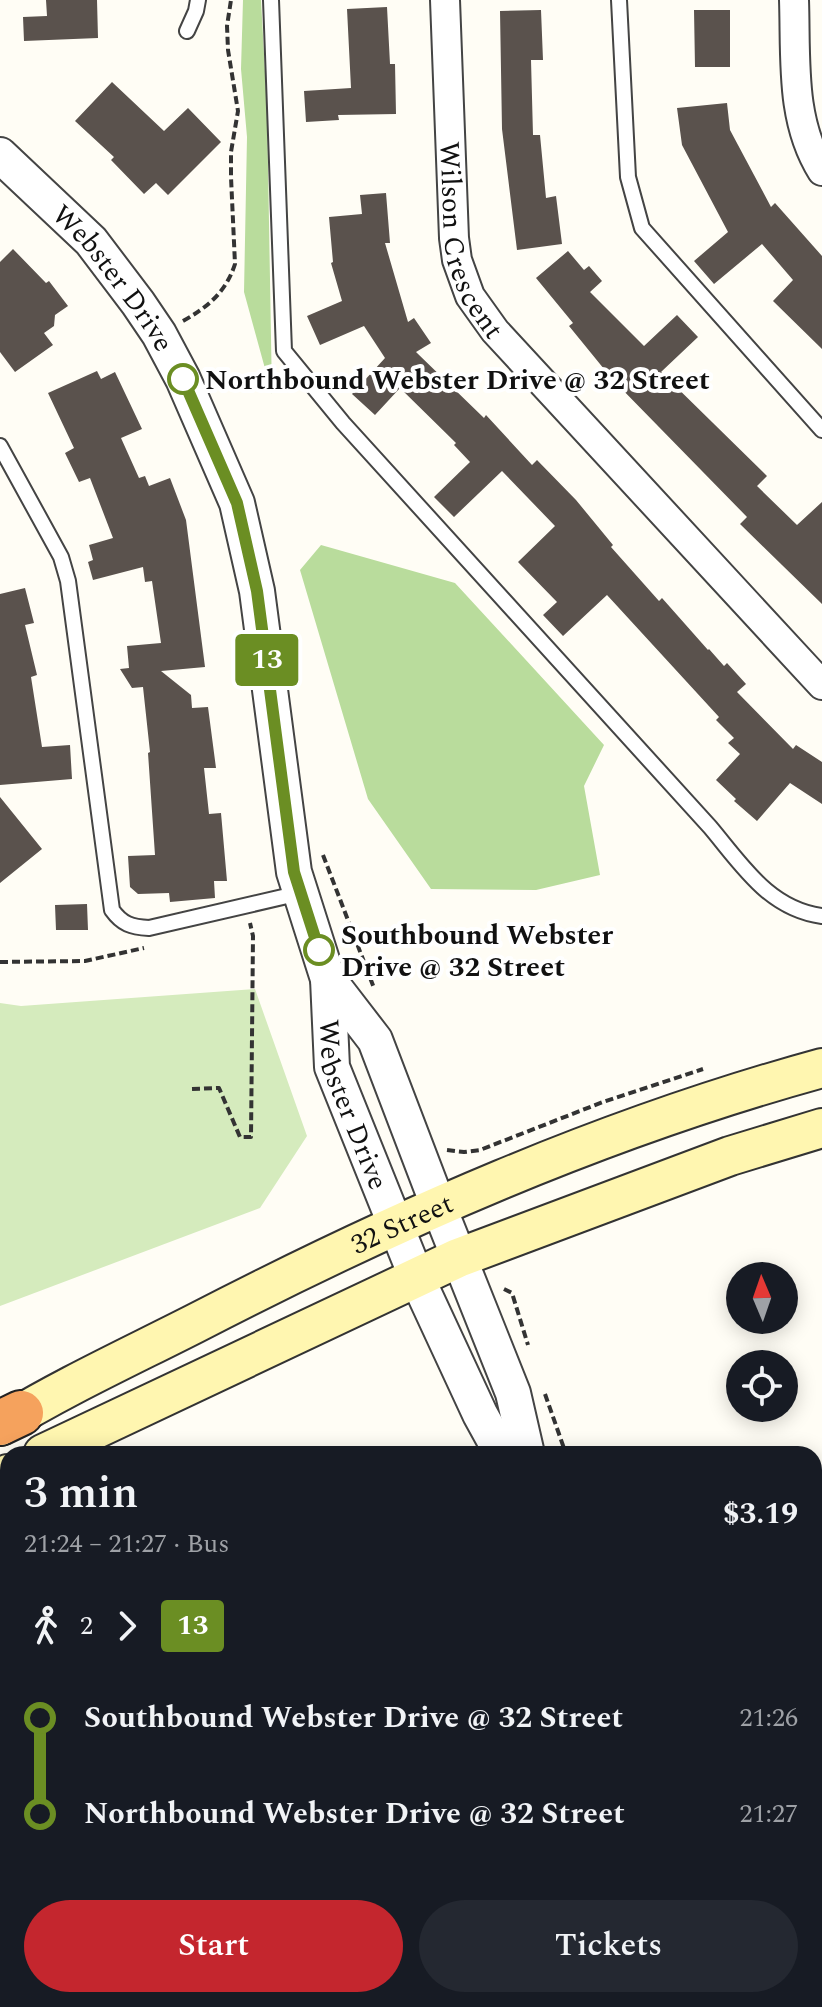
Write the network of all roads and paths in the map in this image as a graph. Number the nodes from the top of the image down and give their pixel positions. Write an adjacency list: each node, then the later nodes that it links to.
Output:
1 (198, 0): 7 (lane)
2 (231, 0): 10 (path)
3 (271, 0): 15 (lane)
4 (445, 0): 13 (street, Wilson Crescent)
5 (619, 0): 11 (lane)
6 (803, 15): 9 (street)
7 (187, 31)
8 (0, 155): 14 (street, Webster Drive)
9 (822, 171)
10 (182, 322)
11 (822, 430)
12 (0, 446): 14 (lane)
13 (822, 685)
14 (300, 893): 17 (street, Webster Drive)
15 (822, 916)
16 (250, 923): 19 (path)
17 (328, 979): 21 (street, Webster Drive); 22 (street, Webster Drive)
18 (822, 1068): 21 (main road, 32 Street)
19 (192, 1089)
20 (822, 1128): 23 (main road, 32 Street)
21 (438, 1205): 22 (main road, 32 Street); 23 (street, Webster Drive)
22 (394, 1224): 24 (street, Webster Drive); 25 (main road, 32 Street)
23 (458, 1258): 24 (main road, 32 Street); 28 (street, Webster Drive)
24 (416, 1276): 26 (main road, 32 Street); 27 (street, Webster Drive)
25 (7, 1421)
26 (60, 1446)
27 (498, 1446)
28 (525, 1446)

